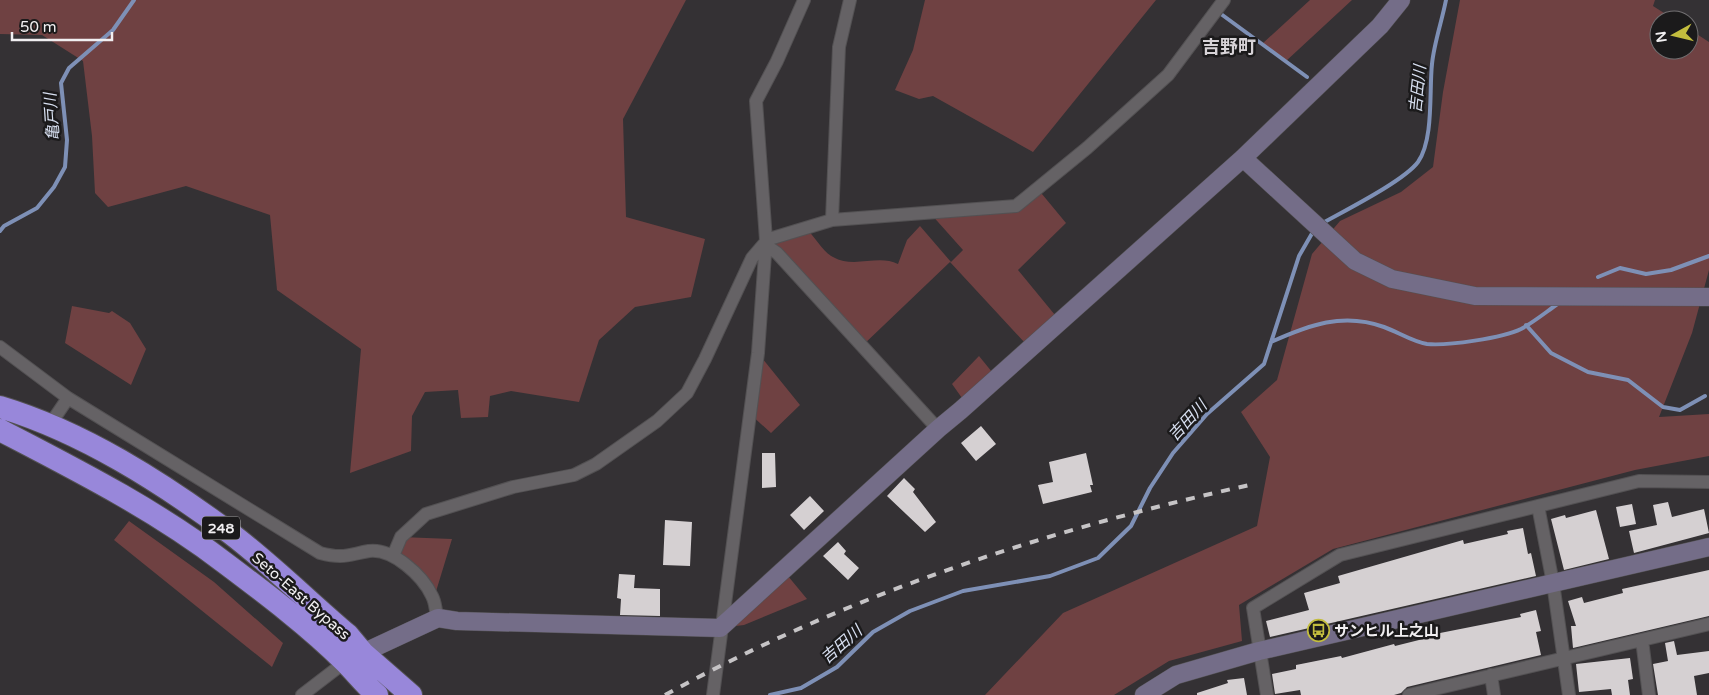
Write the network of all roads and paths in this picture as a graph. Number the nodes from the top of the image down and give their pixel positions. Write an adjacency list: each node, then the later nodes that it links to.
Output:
1 (804, 0): 7 (street)
2 (850, 0): 6 (street)
3 (1224, 0): 6 (street)
4 (1401, 0): 5 (street)
5 (1243, 158): 8 (street); 13 (street)
6 (832, 220): 7 (street)
7 (765, 242): 13 (street); 18 (street); 22 (street)
8 (1709, 297)
9 (0, 347): 10 (street)
10 (68, 398): 12 (street); 18 (street)
11 (0, 406): 12 (highway, Seto-East Bypass / 248)
12 (50, 426): 26 (highway, Seto-East Bypass / 248)
13 (938, 429): 22 (street)
14 (0, 430): 26 (highway, Seto-East Bypass / 248)
15 (1709, 482): 16 (street)
16 (1538, 506): 19 (street); 24 (street)
17 (1709, 547): 19 (street)
18 (392, 556): 20 (street)
19 (1553, 583): 24 (street); 25 (street)
20 (438, 618): 22 (street); 26 (street)
21 (1709, 624): 23 (street)
22 (720, 628): 28 (street)
23 (1642, 640): 25 (street); 37 (street)
24 (1259, 651): 33 (street); 34 (street)
25 (1564, 657): 27 (street); 36 (street)
26 (354, 658): 30 (street); 31 (highway, Seto-East Bypass / 248); 32 (highway, Seto-East Bypass / 248)
27 (1491, 675): 29 (street); 35 (street)
28 (713, 690)
29 (1416, 694)
30 (302, 695)
31 (377, 695)
32 (411, 695)
33 (1144, 695)
34 (1268, 695)
35 (1494, 695)
36 (1570, 695)
37 (1650, 695)

